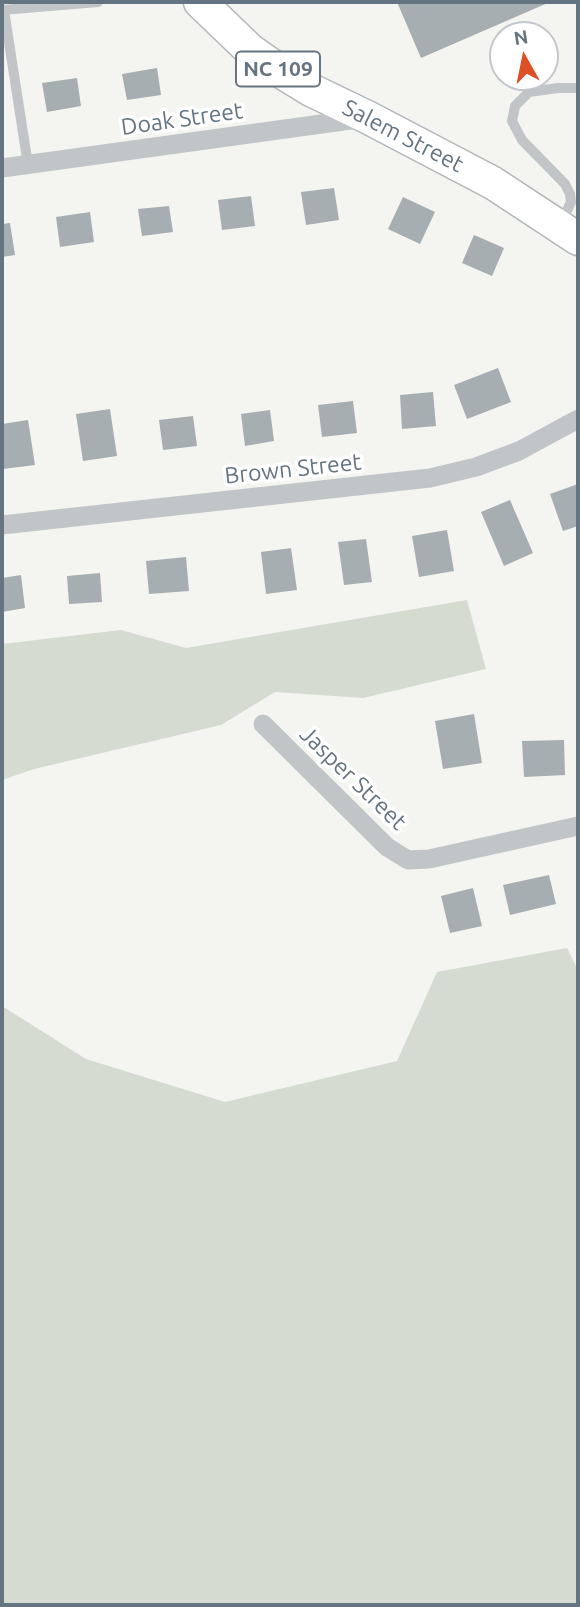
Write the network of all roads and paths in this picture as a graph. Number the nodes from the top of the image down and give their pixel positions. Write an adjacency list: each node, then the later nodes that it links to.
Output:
1 (98, 2): 3 (lane)
2 (200, 2): 5 (main road, Salem Street / NC 109)
3 (6, 9): 6 (lane)
4 (578, 89): 8 (lane)
5 (369, 118): 6 (street, Doak Street); 8 (main road, Salem Street / NC 109)
6 (28, 165): 7 (street, Doak Street)
7 (2, 167)
8 (569, 233)
9 (578, 419): 10 (street, Brown Street)
10 (2, 525)
11 (263, 724): 12 (street, Jasper Street)
12 (578, 826)

